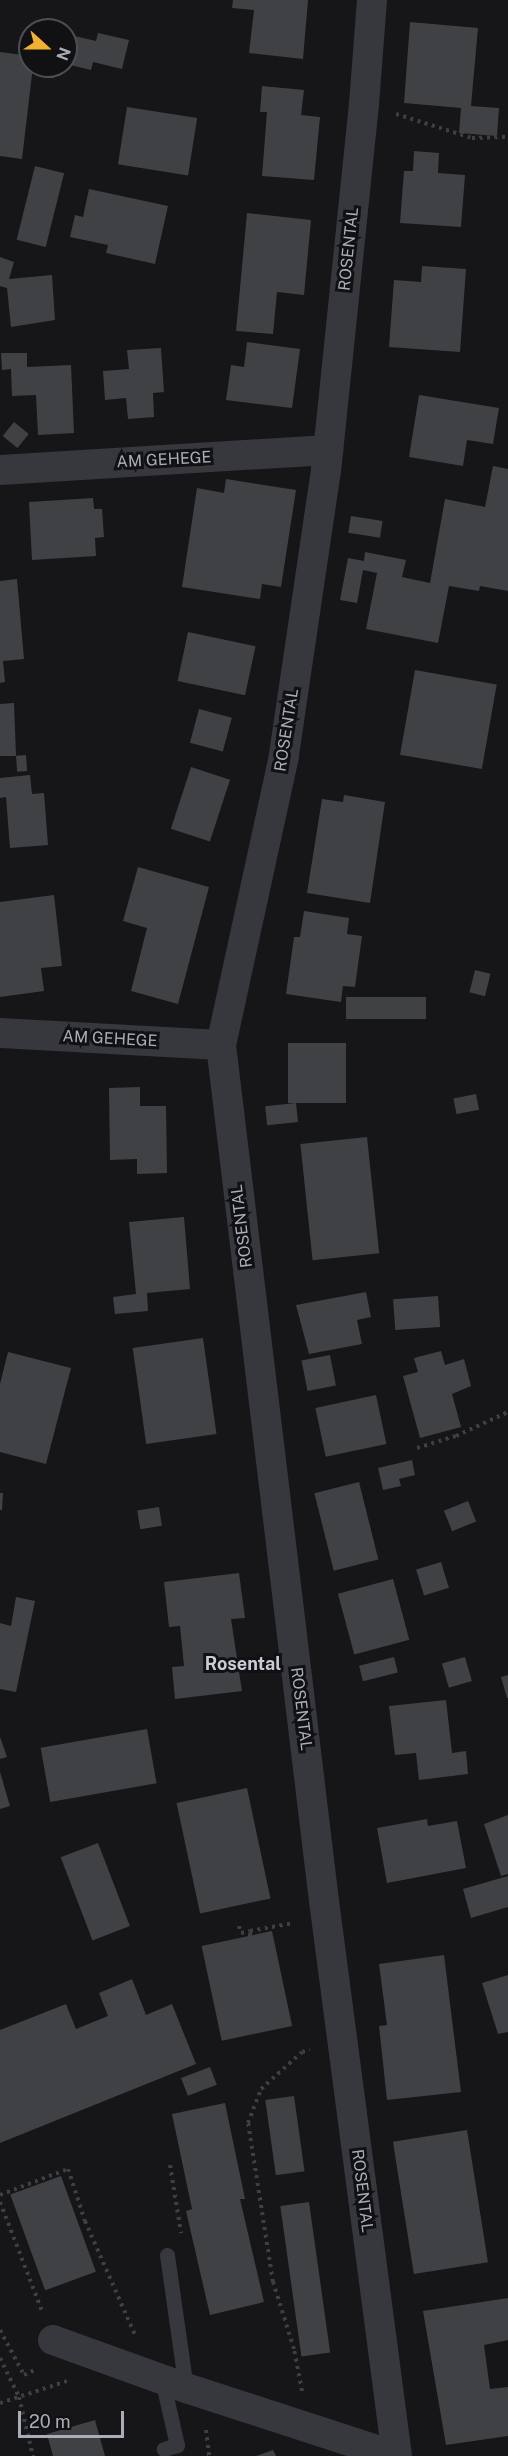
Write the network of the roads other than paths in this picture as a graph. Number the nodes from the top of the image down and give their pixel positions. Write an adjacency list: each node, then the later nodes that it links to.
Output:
1 (372, 0): 2 (street, ROSENTAL)
2 (328, 450): 3 (street, AM GEHEGE); 5 (street, ROSENTAL)
3 (0, 470)
4 (0, 1033): 5 (street, AM GEHEGE)
5 (221, 1045): 11 (street, ROSENTAL)
6 (167, 2255): 8 (lane)
7 (53, 2340): 8 (street)
8 (167, 2381): 9 (street); 10 (lane)
9 (338, 2447): 11 (street)
10 (164, 2449)
11 (396, 2456)

